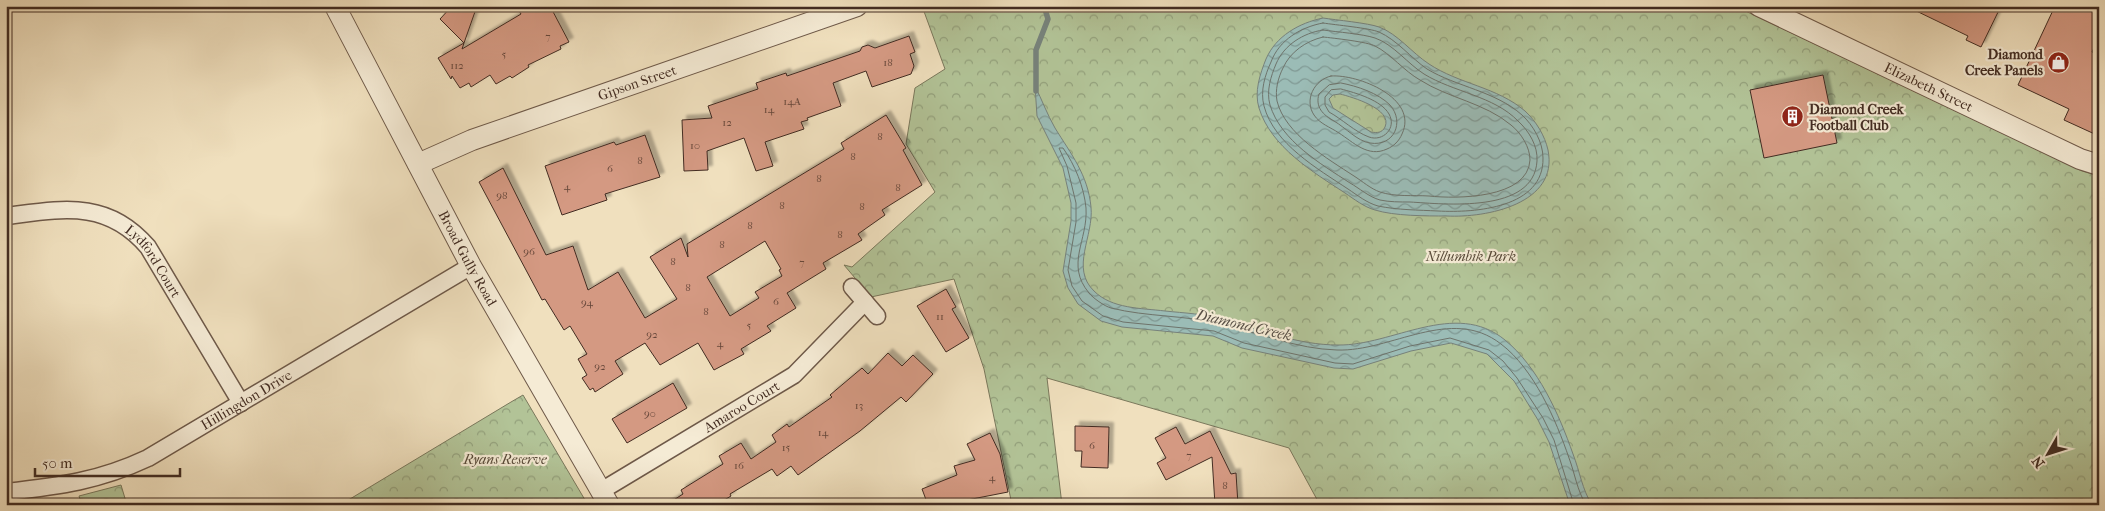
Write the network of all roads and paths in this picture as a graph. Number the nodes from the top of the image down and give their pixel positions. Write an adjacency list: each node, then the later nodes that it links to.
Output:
1 (335, 6): 4 (street, Broad Gully Road)
2 (857, 6): 4 (street, Gipson Street)
3 (1759, 6): 5 (street, Elizabeth Street)
4 (418, 164): 7 (street, Broad Gully Road)
5 (2099, 165)
6 (6, 216): 11 (street, Lydford Court)
7 (470, 266): 11 (street, Hillingdon Drive); 13 (street, Broad Gully Road)
8 (852, 287): 9 (street)
9 (865, 302): 10 (street); 13 (street, Amaroo Court)
10 (877, 316)
11 (242, 403): 12 (street, Hillingdon Drive)
12 (6, 492)
13 (605, 498)

